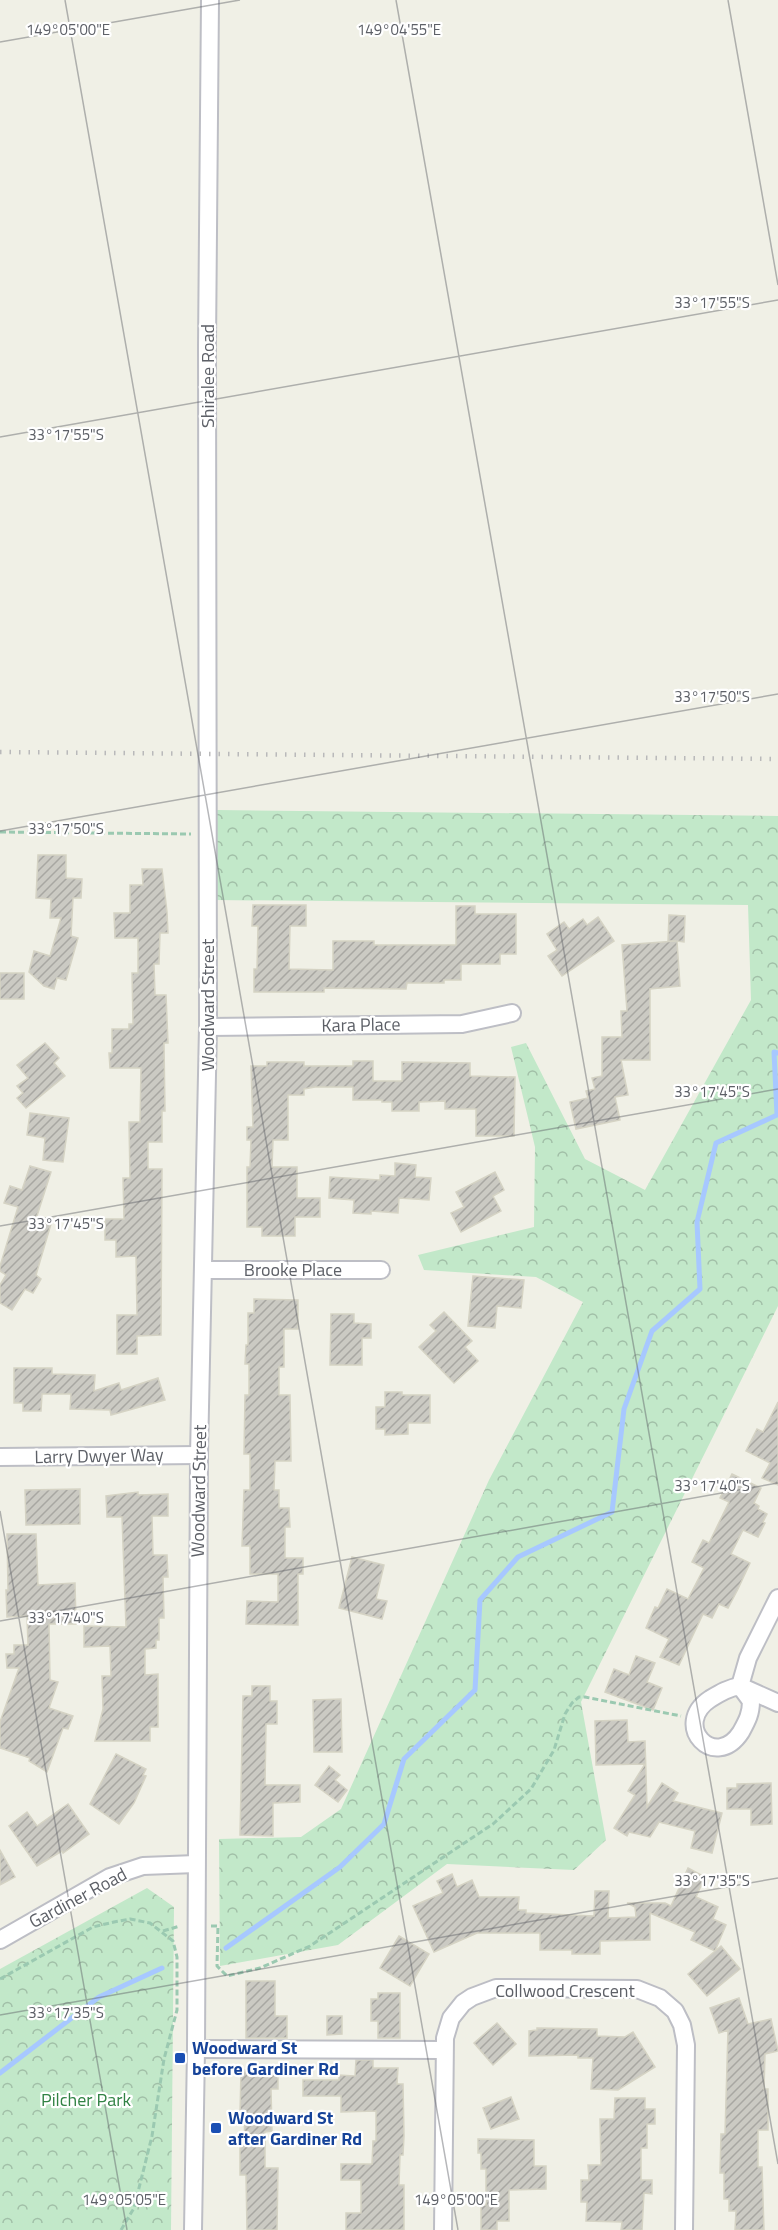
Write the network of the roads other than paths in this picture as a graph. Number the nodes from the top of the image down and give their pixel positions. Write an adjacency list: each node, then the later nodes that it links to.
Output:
1 (210, 0): 2 (street, Shiralee Road)
2 (207, 752): 4 (street, Woodward Street)
3 (512, 1012): 4 (street, Kara Place)
4 (208, 1027): 5 (street, Woodward Street)
5 (204, 1270): 6 (street, Brooke Place); 7 (street, Woodward Street)
6 (381, 1270)
7 (198, 1455): 8 (street, Larry Dwyer Way); 12 (street, Woodward Street)
8 (0, 1457)
9 (778, 1598): 10 (street)
10 (740, 1686): 10 (street); 11 (street)
11 (778, 1703)
12 (196, 1864): 13 (street, Gardiner Road); 14 (street, Woodward Street)
13 (0, 1940)
14 (196, 2049): 15 (street); 16 (street, Woodward Street)
15 (444, 2050): 17 (street, Collwood Crescent); 18 (street, Collwood Crescent)
16 (193, 2230)
17 (443, 2230)
18 (684, 2230)

